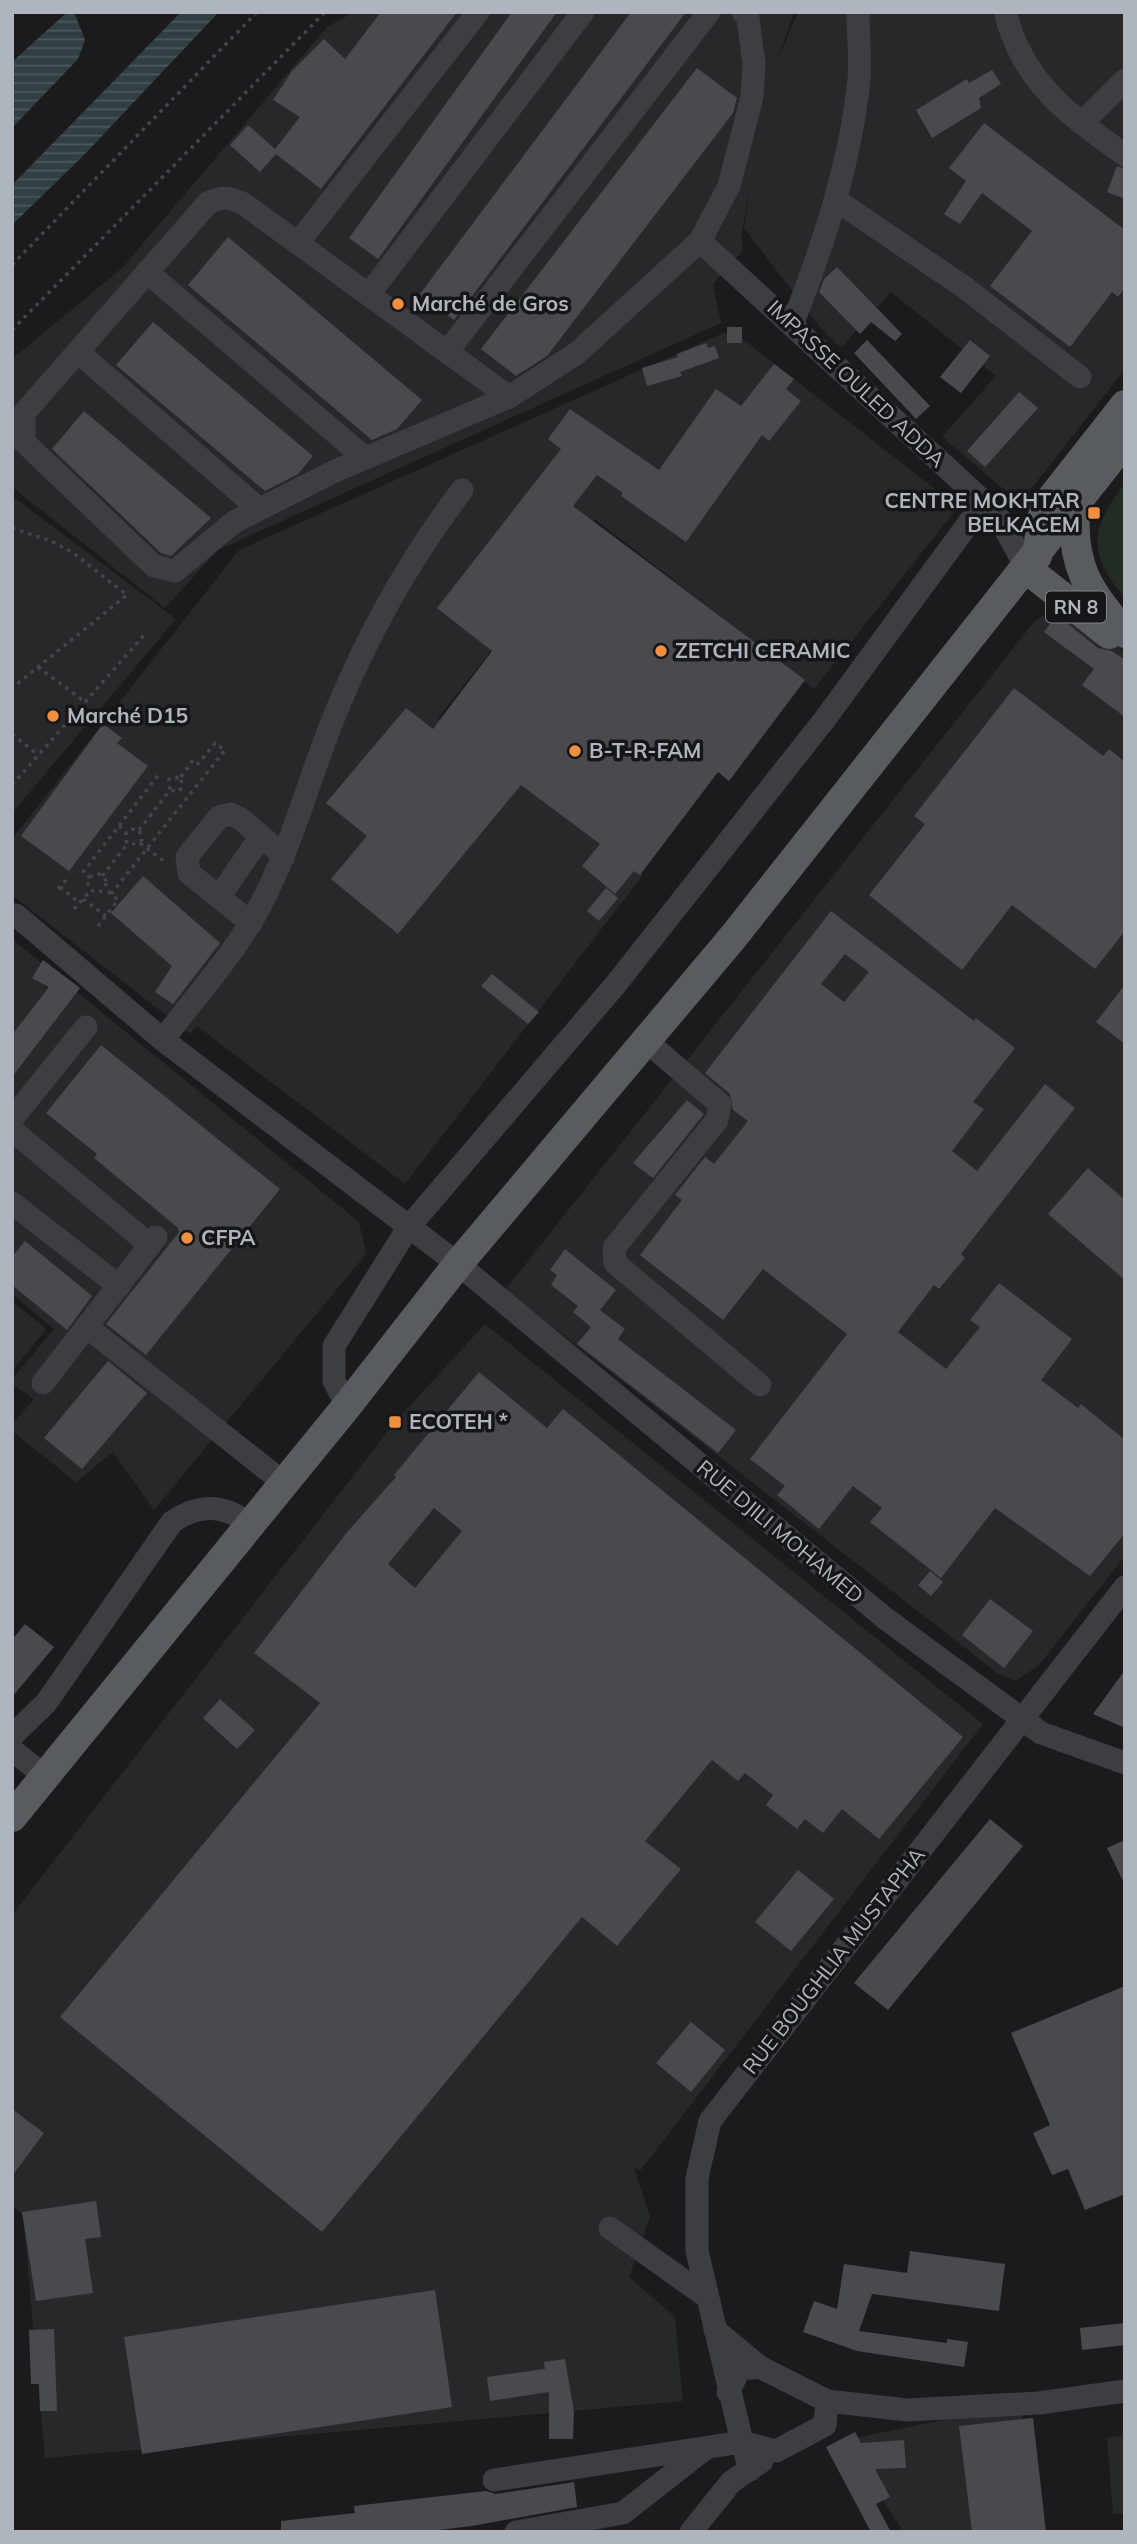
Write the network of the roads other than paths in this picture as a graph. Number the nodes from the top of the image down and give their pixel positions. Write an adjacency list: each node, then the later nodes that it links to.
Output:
1 (478, 12): 12 (street)
2 (583, 12): 14 (street)
3 (709, 12): 17 (street)
4 (743, 12): 11 (street)
5 (1006, 12): 8 (street)
6 (858, 15): 10 (street)
7 (1125, 80): 8 (street)
8 (1082, 123): 9 (street)
9 (1125, 155)
10 (836, 200): 15 (street); 18 (street)
11 (700, 241): 15 (street, IMPASSE OULED ADDA); 19 (street)
12 (298, 243): 13 (street); 14 (street)
13 (147, 272): 16 (street); 22 (street)
14 (370, 293): 17 (street)
15 (792, 325): 24 (street, IMPASSE OULED ADDA)
16 (78, 352): 26 (street); 26 (street)
17 (447, 352): 19 (street)
18 (1080, 377)
19 (509, 397): 22 (street)
20 (1125, 404): 27 (main road)
21 (1125, 441): 25 (main road)
22 (365, 458): 26 (street)
23 (462, 490): 31 (street)
24 (984, 502): 27 (street, IMPASSE OULED ADDA); 41 (street)
25 (1075, 508): 27 (main road); 28 (main road)
26 (259, 509)
27 (1032, 562): 29 (main road, RN 8); 37 (main road)
28 (1125, 633)
29 (1125, 646)
30 (261, 836): 31 (street); 32 (street); 32 (street)
31 (284, 856): 34 (street)
32 (219, 897): 34 (street)
33 (16, 915): 36 (street, RUE DJILI MOHAMED)
34 (251, 923): 36 (street)
35 (86, 1027): 38 (street)
36 (163, 1040): 41 (street, RUE DJILI MOHAMED)
37 (646, 1041): 42 (main road); 46 (street)
38 (12, 1119)
39 (12, 1130): 43 (street)
40 (12, 1203): 43 (street)
41 (408, 1228): 42 (street, RUE DJILI MOHAMED); 47 (street)
42 (457, 1264): 47 (main road); 51 (street, RUE DJILI MOHAMED)
43 (119, 1286): 44 (street)
44 (87, 1327): 45 (street); 48 (street)
45 (43, 1383)
46 (760, 1385)
47 (347, 1405): 48 (main road)
48 (284, 1483): 49 (main road)
49 (250, 1525): 52 (street); 55 (main road)
50 (1125, 1587): 51 (street, RUE BOUGHLIA MUSTAPHA)
51 (1020, 1720): 54 (street, RUE DJILI MOHAMED); 58 (street, RUE BOUGHLIA MUSTAPHA)
52 (12, 1736)
53 (12, 1750): 55 (street)
54 (1125, 1763)
55 (45, 1776): 56 (main road)
56 (12, 1816)
57 (610, 2228): 58 (street)
58 (707, 2297): 59 (street, RUE BOUGHLIA MUSTAPHA)
59 (715, 2330): 60 (street); 62 (street, RUE BOUGHLIA MUSTAPHA)
60 (760, 2367): 62 (street); 63 (street)
61 (1125, 2391): 64 (street)
62 (728, 2392): 66 (street)
63 (827, 2400): 64 (street); 65 (street)
64 (863, 2405): 65 (street)
65 (825, 2425): 68 (street)
66 (742, 2442): 67 (street); 68 (street); 69 (street)
67 (706, 2447): 70 (street); 71 (street)
68 (776, 2451): 69 (street)
69 (750, 2469): 72 (street)
70 (494, 2480)
71 (516, 2532)
72 (691, 2532)

